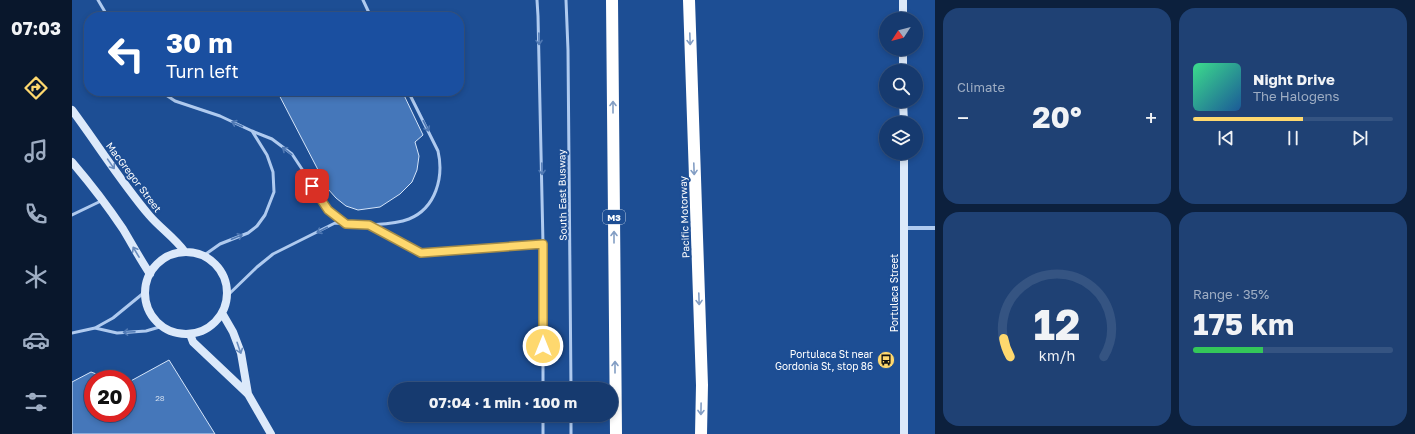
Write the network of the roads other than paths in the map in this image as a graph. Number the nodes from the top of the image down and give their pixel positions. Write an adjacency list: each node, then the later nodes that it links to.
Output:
1 (98, 0): 8 (lane)
2 (363, 0): 9 (lane)
3 (537, 0): 23 (lane, one-way to 23)
4 (566, 0): 35 (lane, South East Busway)
5 (612, 0): 42 (highway, M3, one-way to 5)
6 (688, 0): 43 (highway, Pacific Motorway, one-way to 43)
7 (903, 0): 10 (street)
8 (105, 12)
9 (369, 12)
10 (903, 12)
11 (168, 96): 14 (lane, one-way to 11)
12 (410, 96): 20 (lane, one-way to 20)
13 (72, 110): 24 (street, MacGregor Street, one-way to 24)
14 (252, 131): 19 (lane, one-way to 14); 25 (lane, one-way to 14)
15 (904, 160): 21 (street, Portulaca Street)
16 (72, 162): 17 (street)
17 (102, 200): 18 (lane); 26 (street, one-way to 17)
18 (72, 215)
19 (346, 224): 20 (lane); 28 (lane, one-way to 28)
20 (369, 225): 23 (lane)
21 (904, 228): 22 (street); 44 (street, Portulaca Street)
22 (935, 228)
23 (543, 244): 34 (lane)
24 (185, 252): 25 (street); 26 (street)
25 (203, 256): 28 (street)
26 (150, 274): 27 (street)
27 (146, 291): 30 (street); 31 (lane)
28 (227, 296): 29 (street)
29 (222, 313): 33 (street); 36 (street, one-way to 36)
30 (163, 326): 31 (lane, one-way to 31); 33 (street)
31 (95, 328): 32 (lane)
32 (72, 333)
33 (190, 334): 36 (street)
34 (543, 382)
35 (571, 382)
36 (248, 394): 39 (street)
37 (543, 422): 40 (lane)
38 (571, 422): 41 (lane)
39 (271, 434)
40 (543, 434)
41 (572, 434)
42 (616, 434)
43 (700, 434)
44 (904, 434)

